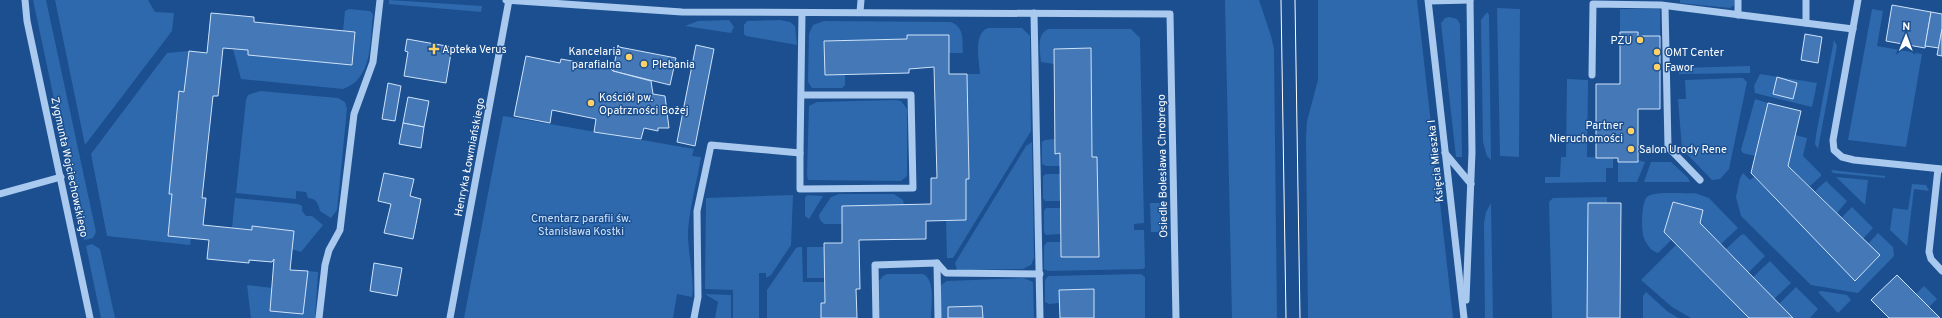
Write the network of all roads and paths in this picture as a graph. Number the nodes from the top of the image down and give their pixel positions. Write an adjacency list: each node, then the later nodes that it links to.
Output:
1 (20, 0): 16 (street, Zygmunta Wojciechowskiego)
2 (25, 0): 16 (street, Zygmunta Wojciechowskiego)
3 (380, 0): 32 (street)
4 (508, 0): 13 (street); 33 (street, Henryka Łowmiańskiego)
5 (861, 0): 12 (street)
6 (1428, 0): 7 (street, Księcia Mieszka I); 22 (street, Księcia Mieszka I)
7 (1470, 0): 26 (street, Księcia Mieszka I)
8 (1738, 0): 15 (street)
9 (1806, 0): 17 (street)
10 (1858, 0): 18 (street)
11 (1662, 4): 15 (street); 19 (street); 25 (street)
12 (860, 12): 13 (street); 14 (street)
13 (802, 13): 20 (street)
14 (1034, 13): 30 (street); 38 (street, Osiedle Bolesława Chrobrego)
15 (1738, 15): 17 (street)
16 (27, 21): 24 (street, Zygmunta Wojciechowskiego)
17 (1806, 23): 18 (street)
18 (1853, 29): 23 (street)
19 (1592, 76)
20 (802, 95): 21 (street); 21 (street)
21 (800, 153): 34 (street)
22 (1446, 154): 26 (street); 39 (street, Księcia Mieszka I)
23 (1940, 169): 29 (street)
24 (61, 176): 27 (street); 31 (street, Zygmunta Wojciechowskiego)
25 (1700, 180)
26 (1471, 184): 39 (street, Księcia Mieszka I)
27 (0, 194)
28 (937, 263): 30 (street); 35 (street); 36 (street)
29 (1942, 271)
30 (1040, 274): 37 (street)
31 (90, 318)
32 (319, 318)
33 (450, 318)
34 (694, 318)
35 (876, 318)
36 (938, 318)
37 (1040, 318)
38 (1176, 318)
39 (1464, 318)

